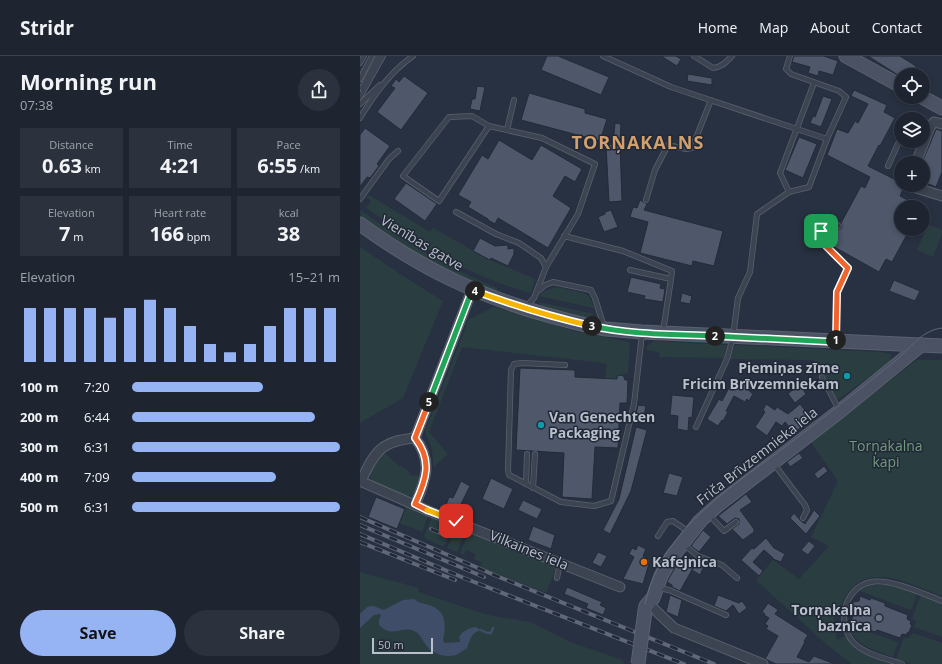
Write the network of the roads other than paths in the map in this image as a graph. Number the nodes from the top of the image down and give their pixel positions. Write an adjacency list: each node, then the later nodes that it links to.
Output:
1 (364, 56): 12 (lane)
2 (372, 56): 13 (lane)
3 (378, 56): 17 (lane)
4 (383, 56): 17 (lane)
5 (413, 56): 14 (lane)
6 (603, 56): 19 (lane)
7 (694, 56): 8 (lane)
8 (732, 56)
9 (790, 56): 16 (lane)
10 (846, 56): 11 (main road)
11 (862, 59): 15 (main road)
12 (360, 64)
13 (360, 79)
14 (386, 80): 21 (lane); 23 (lane)
15 (894, 81)
16 (814, 82): 26 (lane); 29 (lane)
17 (360, 95)
18 (514, 100): 28 (lane)
19 (711, 100): 26 (lane); 37 (lane)
20 (930, 101): 22 (main road)
21 (360, 104)
22 (942, 108)
23 (360, 118)
24 (942, 124): 27 (street)
25 (489, 126): 25 (lane); 28 (lane)
26 (797, 128): 29 (lane); 33 (lane)
27 (930, 128)
28 (507, 130): 41 (lane)
29 (827, 139): 33 (lane)
30 (896, 148): 32 (lane)
31 (398, 151): 36 (lane)
32 (888, 166)
33 (789, 192): 51 (lane)
34 (929, 192): 35 (street)
35 (942, 196)
36 (360, 199)
37 (646, 200)
38 (456, 212): 42 (lane)
39 (360, 224): 45 (main road, Vienības gatve)
40 (839, 226): 52 (lane)
41 (564, 236): 42 (lane); 44 (lane)
42 (546, 268): 46 (lane)
43 (630, 270): 44 (lane)
44 (671, 279): 50 (lane)
45 (472, 290): 47 (main road, Vienības gatve); 59 (street)
46 (538, 291): 47 (lane); 48 (lane)
47 (524, 309): 48 (main road, Vienības gatve)
48 (605, 329): 49 (main road, Vienības gatve)
49 (642, 332): 50 (main road, Vienības gatve); 65 (lane)
50 (663, 333): 51 (main road, Vienības gatve)
51 (733, 337): 52 (main road, Vienības gatve); 58 (lane)
52 (836, 342): 53 (main road, Vienības gatve)
53 (921, 345): 54 (main road, Vienības gatve); 57 (main road, Friča Brīvzemnieka iela)
54 (942, 346)
55 (565, 365): 64 (lane)
56 (822, 376): 57 (lane)
57 (840, 411): 62 (main road, Friča Brīvzemnieka iela)
58 (696, 427)
59 (415, 438): 63 (street, Vilkaines iela); 66 (street)
60 (527, 454): 64 (lane)
61 (535, 454): 65 (lane)
62 (773, 463): 67 (main road, Friča Brīvzemnieka iela); 68 (lane)
63 (360, 481): 66 (street, Vilkaines iela)
64 (526, 484): 65 (lane)
65 (533, 488)
66 (415, 504): 72 (street, Vilkaines iela)
67 (708, 514): 69 (lane); 71 (main road, Friča Brīvzemnieka iela)
68 (803, 518)
69 (736, 522)
70 (658, 536): 71 (lane)
71 (686, 538): 74 (lane); 76 (main road, Friča Brīvzemnieka iela)
72 (560, 563): 73 (lane); 75 (street, Vilkaines iela)
73 (557, 578)
74 (737, 578)
75 (620, 587)
76 (656, 588): 78 (main road, Friča Brīvzemnieka iela); 79 (lane)
77 (942, 601): 82 (lane)
78 (646, 608): 80 (main road, Friča Brīvzemnieka iela, bridge); 81 (street)
79 (726, 615)
80 (638, 664)
81 (763, 664)
82 (902, 664)

